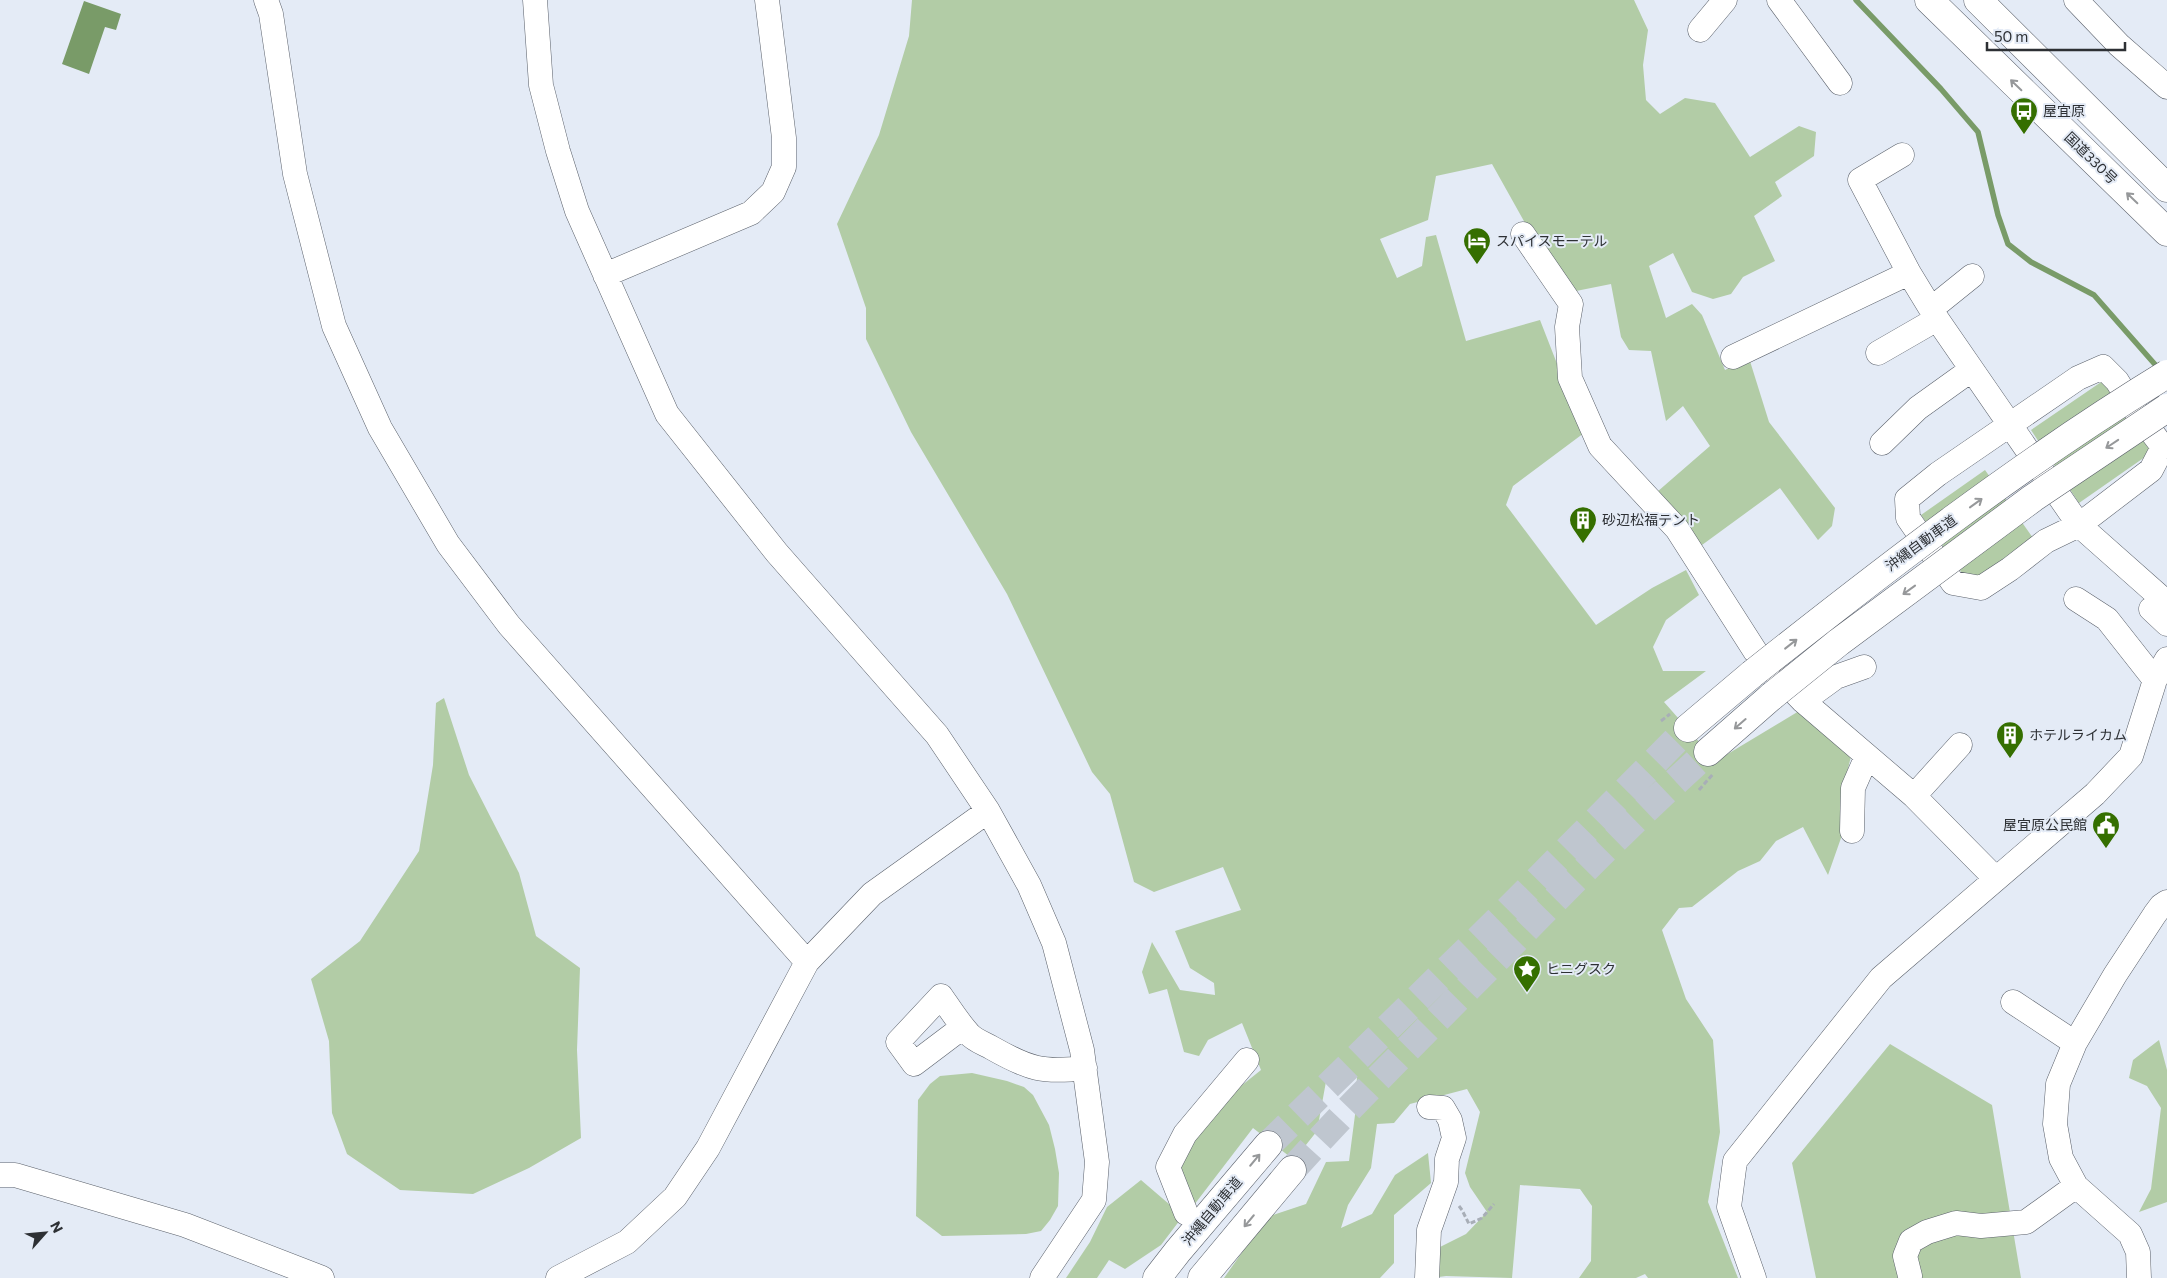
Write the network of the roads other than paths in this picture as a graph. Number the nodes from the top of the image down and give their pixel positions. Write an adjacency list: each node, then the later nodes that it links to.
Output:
1 (266, 0): 44 (street)
2 (535, 0): 17 (street)
3 (767, 0): 17 (street)
4 (1724, 0): 9 (street)
5 (1779, 0): 10 (street)
6 (1929, 0): 14 (highway, 国道330号, one-way to 6)
7 (1978, 0): 13 (highway)
8 (2076, 0): 11 (street)
9 (1700, 30)
10 (1840, 83)
11 (2167, 87)
12 (1902, 155): 16 (street)
13 (2167, 188)
14 (2167, 232)
15 (1523, 234): 34 (street)
16 (1909, 273): 19 (street); 21 (street)
17 (605, 275): 40 (street)
18 (1972, 276): 19 (street)
19 (1934, 314): 20 (street); 22 (street)
20 (1878, 352)
21 (1733, 357)
22 (1971, 370): 25 (street); 26 (street)
23 (2167, 374): 35 (highway, 沖縄自動車道, one-way to 23, bridge)
24 (2167, 408): 37 (highway, one-way to 37, bridge)
25 (2009, 425): 27 (street); 28 (street); 28 (street)
26 (1882, 442)
27 (2165, 446): 28 (street)
28 (2079, 525): 30 (street)
29 (2076, 599): 33 (street)
30 (2162, 612)
31 (2167, 659): 33 (street)
32 (1864, 667): 34 (street)
33 (2155, 680): 42 (street)
34 (1803, 701): 38 (street)
35 (1688, 728)
36 (1960, 744): 39 (street)
37 (1708, 752)
38 (1867, 756): 39 (street); 41 (street)
39 (1914, 796): 42 (street)
40 (988, 811): 44 (street); 49 (street)
41 (1852, 830)
42 (1996, 879): 63 (street)
43 (2167, 902): 47 (street)
44 (807, 962): 58 (street)
45 (2012, 1002): 47 (street)
46 (963, 1027): 49 (street)
47 (2075, 1043): 54 (street)
48 (1247, 1060): 55 (street)
49 (1085, 1068): 59 (street)
50 (1429, 1107): 62 (street)
51 (1268, 1145): 60 (highway, 沖縄自動車道, one-way to 51)
52 (1292, 1170): 61 (highway, one-way to 61)
53 (0, 1175): 57 (street)
54 (2076, 1186): 56 (street); 64 (street)
55 (1186, 1213)
56 (1910, 1276)
57 (322, 1278)
58 (558, 1278)
59 (1042, 1278)
60 (1158, 1278)
61 (1202, 1278)
62 (1427, 1278)
63 (1754, 1278)
64 (2139, 1278)

